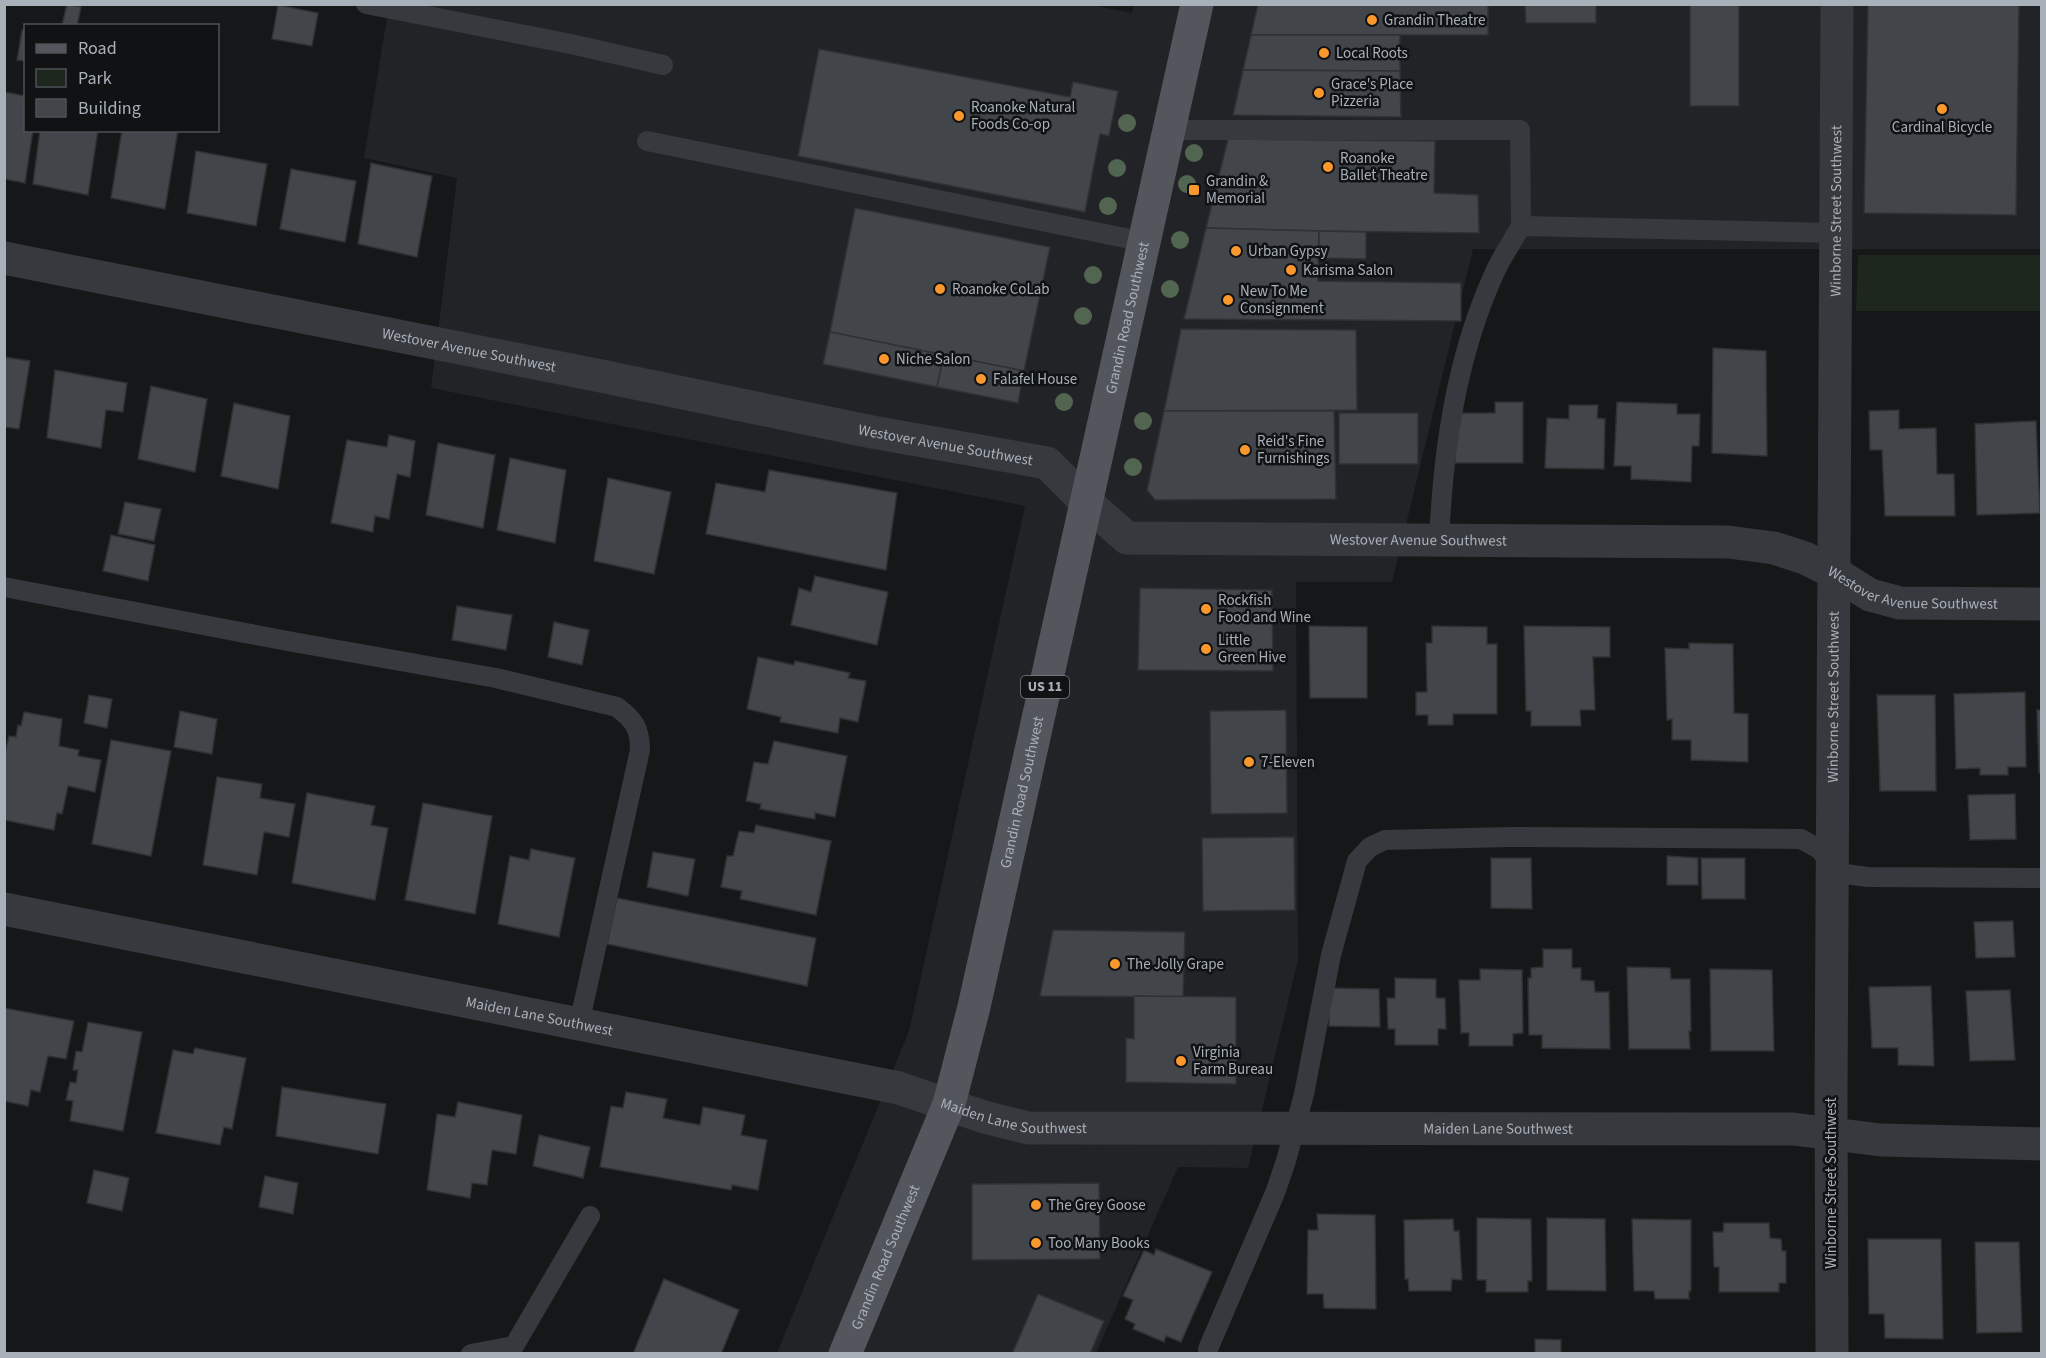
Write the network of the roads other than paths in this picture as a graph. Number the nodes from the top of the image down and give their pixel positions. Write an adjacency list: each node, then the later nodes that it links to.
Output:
1 (366, 4): 4 (lane)
2 (1197, 4): 5 (main road, Grandin Road Southwest / US 11)
3 (1837, 4): 8 (street, Winborne Street Southwest)
4 (663, 65)
5 (1170, 130): 7 (lane); 9 (main road, Grandin Road Southwest / US 11)
6 (647, 141): 9 (lane)
7 (1521, 226): 8 (lane); 12 (lane)
8 (1836, 233): 13 (street, Winborne Street Southwest)
9 (1145, 242): 11 (main road, Grandin Road Southwest / US 11)
10 (4, 258): 11 (street, Westover Avenue Southwest)
11 (1086, 502): 12 (street, Westover Avenue Southwest); 20 (main road, Grandin Road Southwest / US 11)
12 (1439, 541): 13 (street, Westover Avenue Southwest)
13 (1835, 573): 15 (street, Westover Avenue Southwest); 16 (street, Winborne Street Southwest)
14 (4, 587): 19 (lane)
15 (2042, 604)
16 (1832, 864): 17 (lane); 21 (lane); 22 (street, Winborne Street Southwest)
17 (2042, 878)
18 (4, 909): 19 (street, Maiden Lane Southwest)
19 (579, 1024): 20 (street, Maiden Lane Southwest)
20 (949, 1104): 21 (street, Maiden Lane Southwest); 26 (main road, Grandin Road Southwest / US 11)
21 (1295, 1128): 22 (street, Maiden Lane Southwest); 27 (lane)
22 (1831, 1134): 23 (street, Maiden Lane Southwest); 28 (street, Winborne Street Southwest)
23 (2042, 1144)
24 (590, 1216): 25 (lane)
25 (471, 1353)
26 (844, 1353)
27 (1208, 1353)
28 (1832, 1353)

